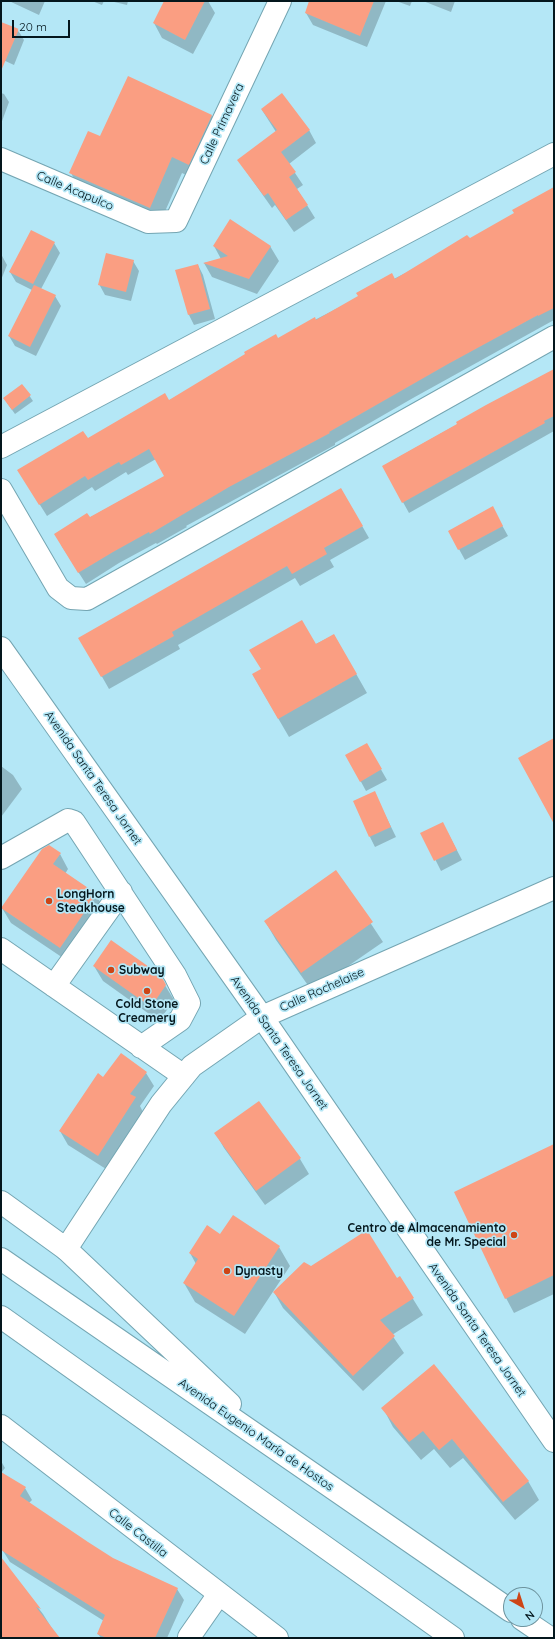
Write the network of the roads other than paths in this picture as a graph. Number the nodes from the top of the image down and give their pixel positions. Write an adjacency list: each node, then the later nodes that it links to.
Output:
1 (280, 1): 4 (main road, Calle Primavera)
2 (554, 154): 6 (main road)
3 (1, 159): 4 (main road, Calle Acapulco)
4 (148, 222)
5 (554, 337): 7 (main road)
6 (1, 447)
7 (1, 490)
8 (1, 648): 14 (main road, Avenida Santa Teresa Jornet)
9 (1, 858): 11 (main road)
10 (554, 888): 14 (main road, Calle Rochelaise)
11 (121, 892): 13 (main road); 15 (main road)
12 (1, 949): 13 (main road)
13 (54, 986): 15 (main road)
14 (262, 1017): 16 (main road, Calle Rochelaise); 22 (main road, Avenida Santa Teresa Jornet)
15 (141, 1047): 16 (main road)
16 (184, 1076): 18 (main road, Calle Rochelaise)
17 (1, 1202): 18 (main road)
18 (66, 1249): 23 (main road)
19 (1, 1259): 23 (main road, Avenida Eugenio María de Hostos)
20 (1, 1317): 29 (main road)
21 (1, 1426): 24 (main road, Calle Castilla)
22 (554, 1441)
23 (283, 1454): 25 (main road, Avenida Eugenio María de Hostos)
24 (219, 1594): 27 (main road); 28 (main road, Calle Castilla)
25 (503, 1605)
26 (534, 1627): 30 (main road)
27 (189, 1637)
28 (276, 1638)
29 (453, 1638)
30 (550, 1638)

